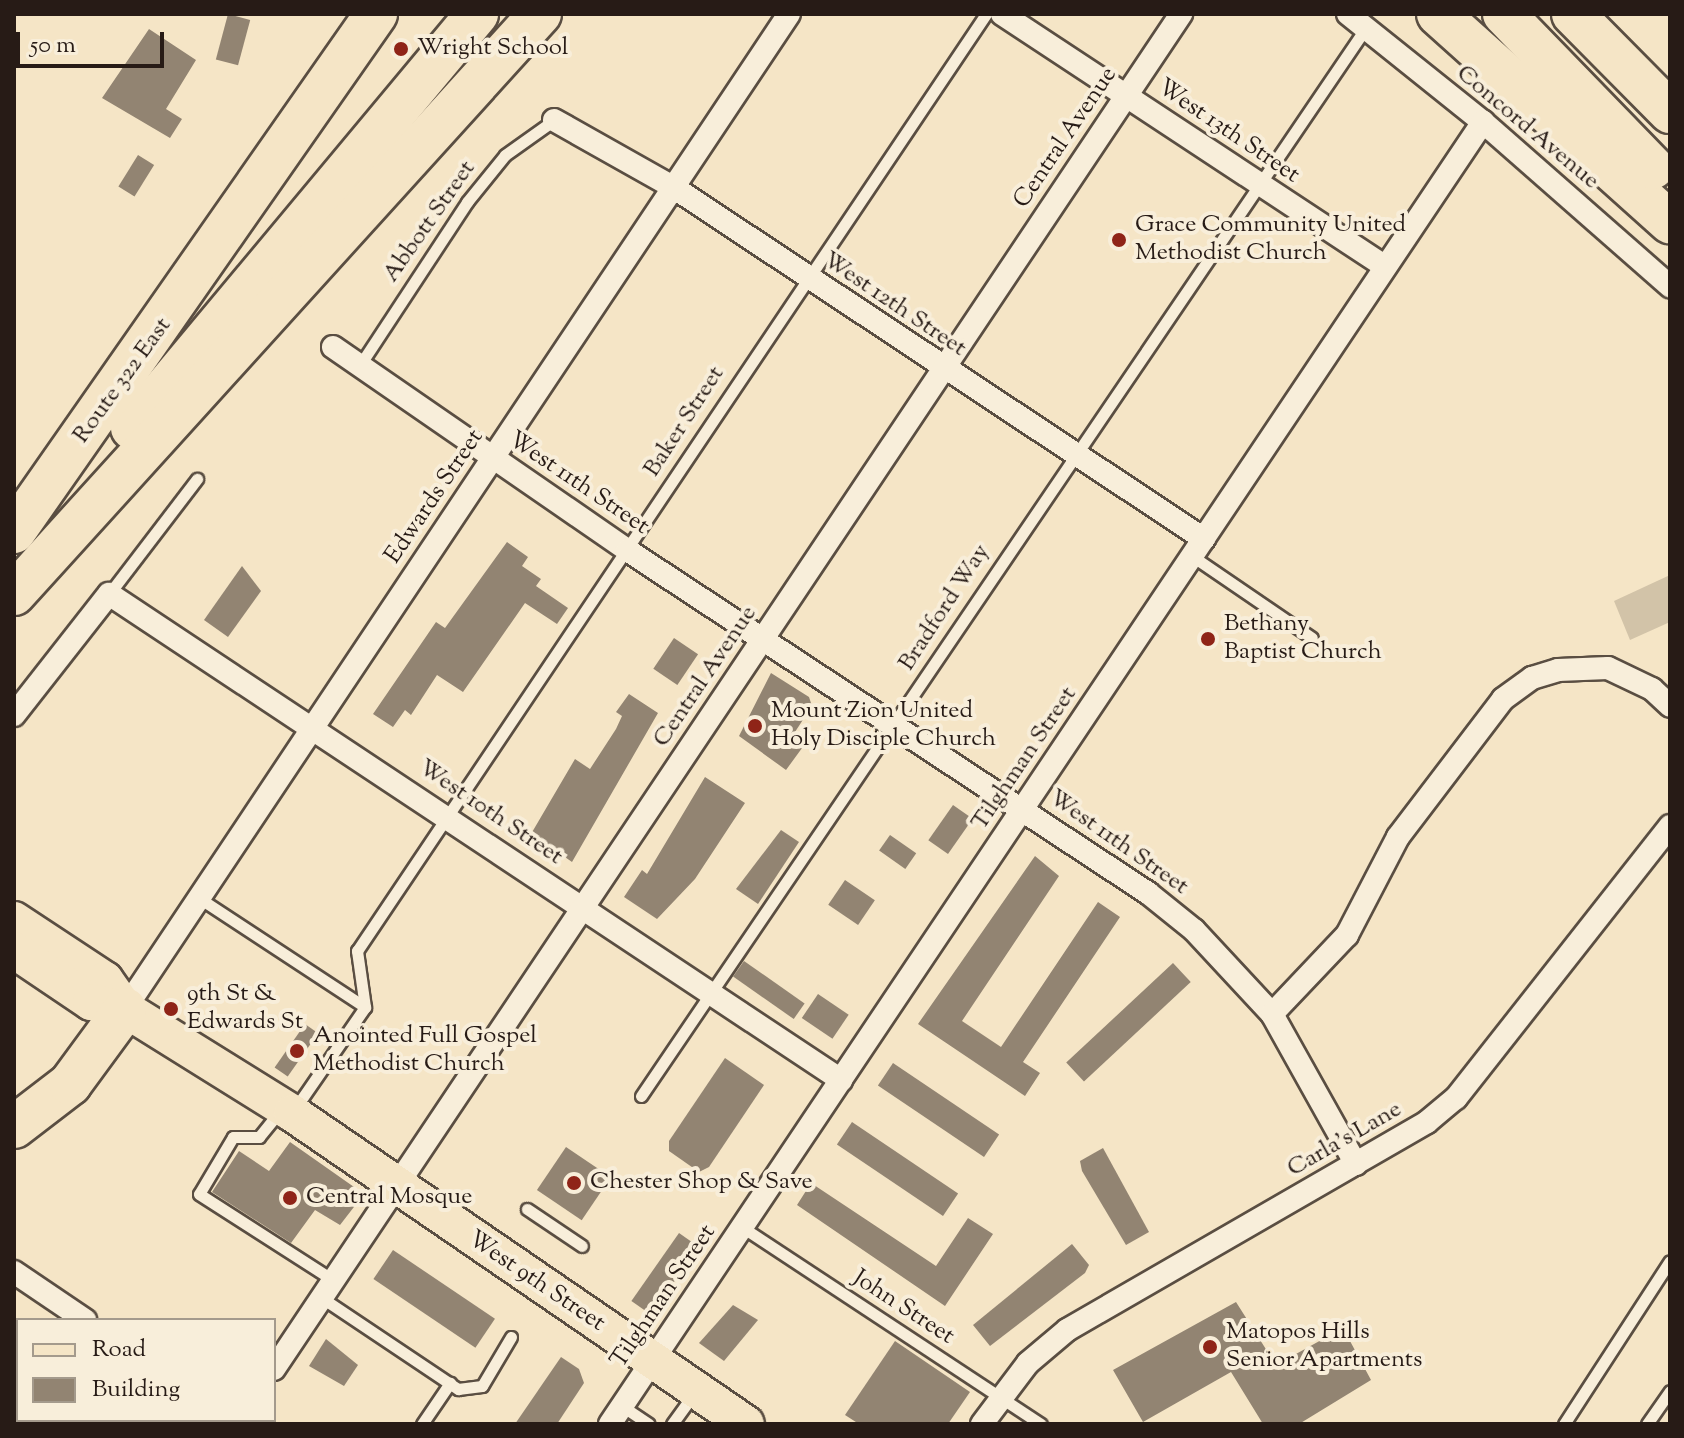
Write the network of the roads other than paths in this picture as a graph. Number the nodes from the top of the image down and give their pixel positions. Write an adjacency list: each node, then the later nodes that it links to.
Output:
1 (376, 14): 22 (highway)
2 (396, 14): 22 (highway)
3 (477, 14): 35 (highway)
4 (540, 14): 35 (highway)
5 (789, 14): 20 (street, Edwards Street)
6 (986, 14): 24 (lane, Baker Street)
7 (1002, 14): 14 (street, West 13th Street)
8 (1181, 14): 14 (street, Central Avenue)
9 (1348, 14): 13 (street, Concord Avenue)
10 (1438, 14): 21 (highway)
11 (1504, 14): 19 (highway)
12 (1573, 14): 15 (highway)
13 (1365, 29): 17 (street, Concord Avenue); 18 (lane, Bradford Way)
14 (1126, 96): 18 (street, West 13th Street); 28 (street, Central Avenue)
15 (1670, 112)
16 (554, 120): 20 (street, West 12th Street); 27 (lane, Abbott Street)
17 (1483, 122): 23 (street, Tilghman Street); 25 (street, Concord Avenue)
18 (1260, 185): 23 (street, West 13th Street); 29 (lane, Bradford Way)
19 (1670, 185)
20 (673, 187): 24 (street, West 12th Street); 30 (street, Edwards Street)
21 (1670, 222)
22 (231, 229): 32 (highway, Route 322 East)
23 (1385, 267): 33 (street, Tilghman Street)
24 (807, 278): 28 (street, West 12th Street); 34 (lane, Baker Street)
25 (1670, 286)
26 (333, 347): 27 (street, West 11th Street)
27 (360, 365): 30 (street, West 11th Street)
28 (943, 369): 29 (street, West 12th Street); 37 (street, Central Avenue)
29 (1073, 451): 33 (street, West 12th Street); 42 (lane, Bradford Way)
30 (492, 457): 34 (street, West 11th Street); 41 (street, Edwards Street)
31 (197, 479): 36 (lane)
32 (14, 532)
33 (1198, 547): 38 (lane); 43 (street, Tilghman Street)
34 (627, 550): 37 (street, West 11th Street); 44 (lane, Baker Street)
35 (14, 592)
36 (109, 594): 40 (street); 41 (street, West 10th Street)
37 (763, 638): 42 (street, West 11th Street); 47 (street, Central Avenue)
38 (1312, 638)
39 (1670, 706): 53 (street)
40 (14, 715)
41 (312, 726): 44 (street, West 10th Street); 46 (street, Edwards Street)
42 (894, 726): 43 (street, West 11th Street); 50 (lane, Bradford Way)
43 (1023, 808): 53 (street, West 11th Street); 54 (street, Tilghman Street)
44 (449, 817): 47 (street, West 10th Street); 51 (lane, Baker Street)
45 (1670, 826): 58 (street, Carla's Lane)
46 (198, 897): 51 (lane); 52 (street, Edwards Street)
47 (584, 906): 50 (street, West 10th Street); 59 (street, Central Avenue)
48 (14, 920): 52 (main road, West 9th Street)
49 (14, 950): 52 (main road, West 9th Street)
50 (711, 993): 54 (street, West 10th Street); 55 (lane, Bradford Way)
51 (365, 1007): 56 (lane)
52 (125, 1009): 56 (main road, West 9th Street); 57 (highway)
53 (1272, 1014): 58 (street, West 11th Street)
54 (841, 1080): 61 (street, Tilghman Street)
55 (641, 1096)
56 (288, 1110): 59 (main road, West 9th Street); 65 (lane)
57 (14, 1127)
58 (1356, 1164): 73 (street, Carla's Lane)
59 (397, 1186): 65 (street, Central Avenue); 68 (main road, West 9th Street)
60 (527, 1209): 62 (lane)
61 (742, 1227): 68 (street, Tilghman Street); 73 (lane, John Street)
62 (582, 1246)
63 (1670, 1261): 81 (lane)
64 (14, 1272): 66 (street)
65 (328, 1289): 69 (street, Central Avenue); 70 (lane)
66 (82, 1318)
67 (511, 1337): 70 (lane)
68 (652, 1361): 71 (main road, West 9th Street); 74 (street, Tilghman Street)
69 (276, 1366)
70 (450, 1383): 75 (lane)
71 (697, 1391): 77 (lane); 78 (main road, West 9th Street)
72 (1670, 1392): 82 (lane)
73 (1000, 1397): 79 (street, Carla's Lane); 80 (lane, John Street)
74 (616, 1415): 76 (lane)
75 (422, 1424)
76 (649, 1424)
77 (672, 1424)
78 (746, 1424)
79 (982, 1424)
80 (1041, 1424)
81 (1564, 1424)
82 (1647, 1424)

